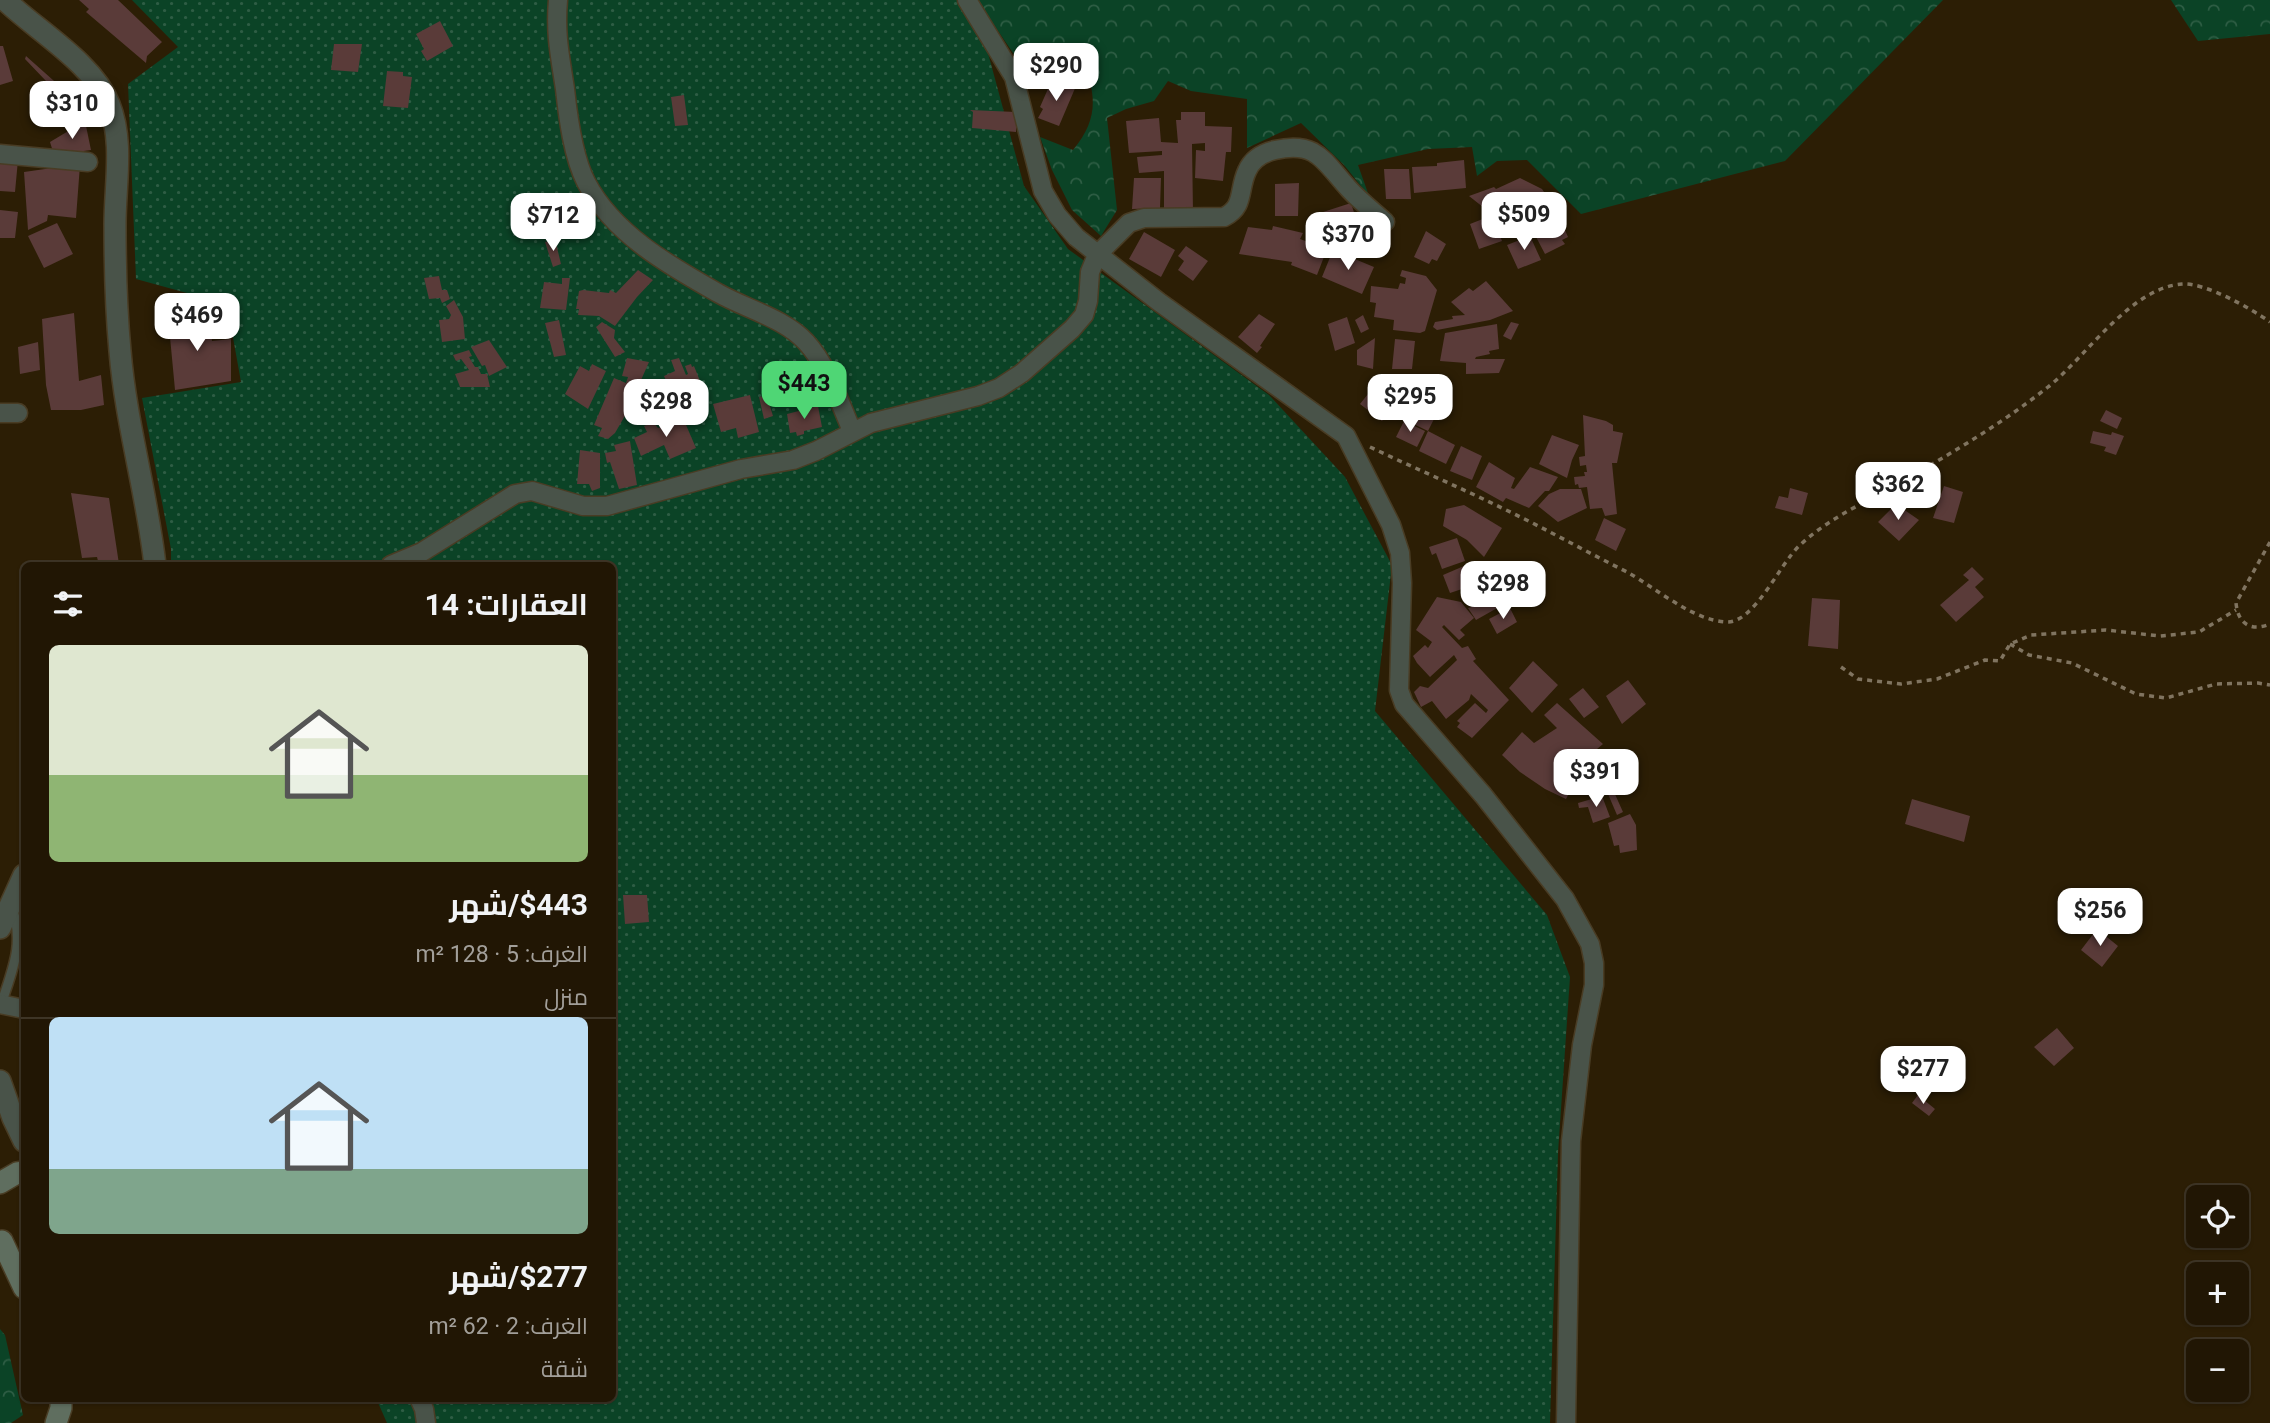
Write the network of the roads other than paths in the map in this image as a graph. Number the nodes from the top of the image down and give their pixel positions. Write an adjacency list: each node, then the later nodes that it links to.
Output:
1 (5, 0): 9 (street)
2 (558, 0): 8 (street)
3 (967, 0): 7 (street)
4 (0, 154): 5 (street)
5 (88, 162)
6 (1385, 222): 7 (street)
7 (1097, 255): 8 (street); 26 (street)
8 (852, 431): 10 (street)
9 (155, 562)
10 (398, 562)
11 (17, 891): 12 (street); 13 (lane)
12 (0, 928)
13 (1, 1004): 14 (street)
14 (21, 1008)
15 (0, 1081): 16 (street)
16 (21, 1135)
17 (21, 1172): 18 (main road)
18 (0, 1184)
19 (1, 1240): 20 (main road); 21 (main road)
20 (21, 1249)
21 (21, 1282)
22 (61, 1402): 24 (main road)
23 (421, 1402): 25 (street)
24 (57, 1423)
25 (426, 1423)
26 (1566, 1423)

